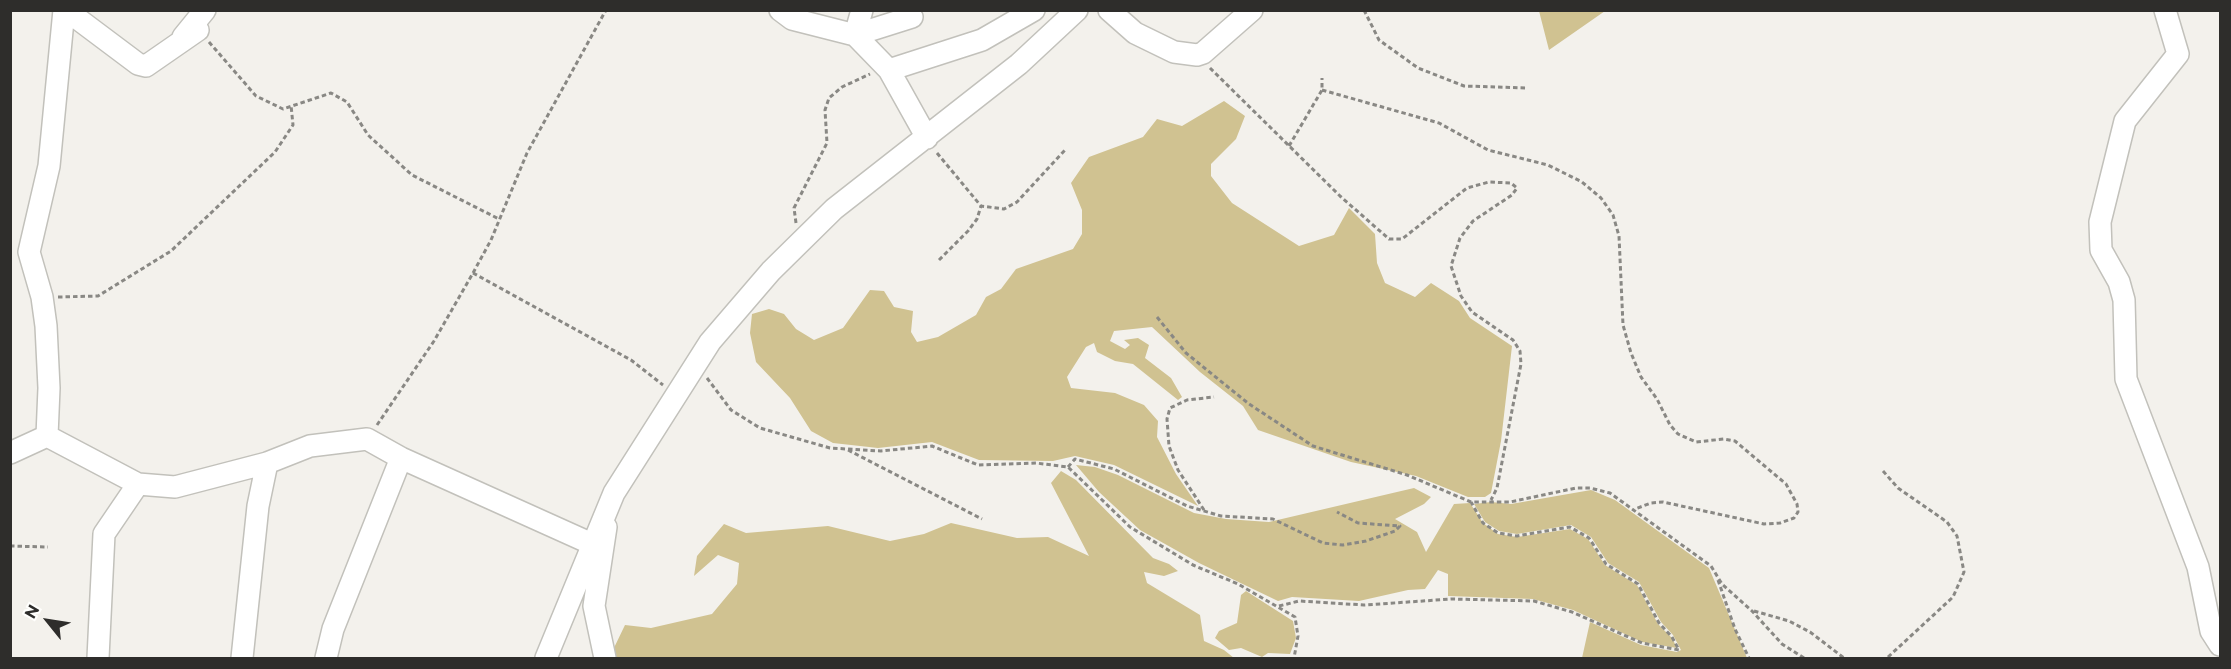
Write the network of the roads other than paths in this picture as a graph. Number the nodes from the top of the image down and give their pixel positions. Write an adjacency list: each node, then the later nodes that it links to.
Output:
1 (65, 10): 10 (street); 15 (street)
2 (780, 10): 12 (street)
3 (862, 10): 12 (street)
4 (1034, 10): 13 (street)
5 (1077, 10): 14 (street)
6 (1109, 10): 7 (street)
7 (1252, 10)
8 (2165, 10): 22 (street)
9 (912, 16): 12 (street)
10 (91, 18): 11 (street)
11 (195, 26)
12 (855, 35): 13 (street)
13 (887, 68): 14 (street)
14 (927, 138): 20 (street)
15 (47, 436): 16 (street); 19 (street)
16 (10, 453)
17 (401, 458): 18 (street); 21 (street); 25 (street)
18 (267, 463): 19 (street); 24 (street)
19 (138, 484): 23 (street)
20 (608, 508): 21 (street); 27 (street)
21 (592, 544): 26 (street)
22 (2220, 645)
23 (98, 658)
24 (242, 658)
25 (326, 658)
26 (546, 658)
27 (605, 658)

